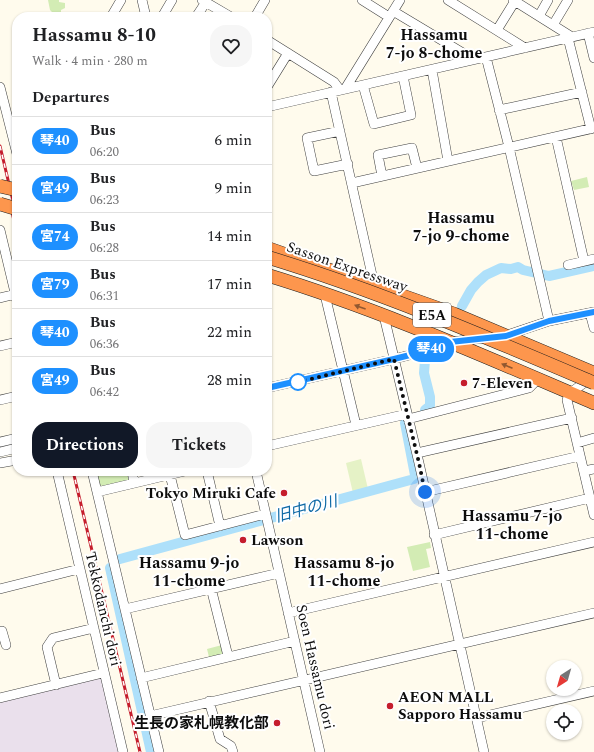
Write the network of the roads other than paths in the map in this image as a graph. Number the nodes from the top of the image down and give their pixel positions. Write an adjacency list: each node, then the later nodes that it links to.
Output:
1 (121, 0): 12 (street)
2 (142, 0): 13 (street)
3 (172, 0): 14 (street)
4 (264, 0): 17 (street)
5 (362, 0): 18 (street)
6 (400, 0): 18 (street)
7 (448, 0): 21 (street)
8 (548, 0): 19 (street)
9 (568, 0): 20 (street)
10 (204, 1): 15 (street); 16 (street)
11 (514, 1): 19 (street); 21 (street)
12 (114, 12)
13 (145, 12)
14 (165, 12)
15 (198, 12)
16 (221, 12)
17 (258, 12)
18 (391, 14): 29 (street); 35 (street)
19 (539, 16): 20 (street)
20 (553, 24): 23 (street)
21 (498, 30): 25 (street)
22 (591, 32): 23 (street); 28 (street)
23 (570, 37): 25 (street); 36 (street)
24 (272, 43): 26 (street)
25 (525, 48): 27 (street)
26 (288, 53): 32 (street); 35 (street)
27 (486, 57): 29 (street); 39 (street)
28 (594, 58)
29 (471, 60): 30 (street)
30 (432, 70): 31 (street); 45 (street)
31 (403, 76): 33 (street); 33 (street)
32 (272, 79)
33 (363, 85): 35 (street)
34 (0, 87): 38 (street)
35 (339, 90): 37 (street); 41 (street)
36 (582, 92): 39 (street); 40 (street)
37 (272, 106)
38 (3, 110): 43 (street)
39 (498, 110): 44 (street)
40 (592, 128): 42 (street)
41 (340, 131): 46 (street); 46 (street)
42 (556, 137): 44 (street); 62 (street)
43 (12, 138)
44 (509, 147): 45 (street); 73 (street)
45 (448, 161): 47 (street)
46 (348, 164): 51 (street)
47 (416, 168): 48 (street); 48 (street)
48 (382, 176): 51 (street)
49 (0, 177): 50 (highway)
50 (12, 180)
51 (352, 182): 67 (street)
52 (0, 186): 53 (highway, bridge)
53 (12, 189)
54 (0, 194): 55 (highway)
55 (12, 197)
56 (0, 204): 57 (highway, bridge)
57 (12, 208)
58 (0, 230): 66 (street)
59 (272, 250): 67 (highway)
60 (272, 259): 83 (highway, Sasson Expressway / E5A, bridge)
61 (594, 259): 62 (street)
62 (584, 261): 63 (street)
63 (568, 265)
64 (272, 268): 85 (highway, Sasson Expressway / E5A)
65 (272, 277): 68 (highway)
66 (12, 280)
67 (372, 284): 75 (highway)
68 (325, 295): 72 (highway, one-way to 68); 80 (street)
69 (12, 297): 70 (street)
70 (0, 298)
71 (592, 312): 73 (street); 74 (street)
72 (384, 316): 76 (highway); 79 (street)
73 (549, 321): 75 (street)
74 (594, 328)
75 (506, 336): 76 (street); 81 (highway)
76 (450, 342): 79 (street); 82 (highway, one-way to 76)
77 (12, 343): 78 (street)
78 (0, 346)
79 (394, 359): 80 (street); 90 (street)
80 (343, 370): 84 (street); 92 (street)
81 (594, 375): 86 (street)
82 (538, 380): 86 (highway); 90 (street)
83 (594, 383)
84 (272, 387)
85 (594, 392)
86 (570, 393): 89 (highway); 91 (street)
87 (12, 397): 88 (street)
88 (0, 400)
89 (594, 403)
90 (408, 416): 92 (street); 100 (street)
91 (572, 418): 96 (street); 100 (street)
92 (356, 425): 97 (street)
93 (594, 438): 96 (street)
94 (12, 439): 95 (street)
95 (0, 442)
96 (577, 443): 101 (street)
97 (272, 445)
98 (12, 449): 99 (street)
99 (0, 452)
100 (417, 454): 115 (street)
101 (580, 456): 105 (street); 115 (street)
102 (12, 461): 103 (street)
103 (0, 464)
104 (594, 469): 105 (street)
105 (584, 471): 116 (street)
106 (58, 476): 121 (street, Tekkodanchi dori)
107 (93, 476): 114 (street)
108 (133, 476): 113 (street)
109 (159, 476): 113 (street)
110 (171, 476): 118 (street)
111 (208, 476): 118 (street)
112 (257, 476): 117 (street, Soen Hassamu dori)
113 (134, 483): 114 (street)
114 (97, 492): 126 (street)
115 (425, 492): 119 (street)
116 (593, 506): 119 (street)
117 (266, 518): 118 (street); 122 (street, Soen Hassamu dori)
118 (220, 526)
119 (434, 535): 123 (street)
120 (594, 542): 123 (street)
121 (79, 570): 125 (street); 129 (street, Tekkodanchi dori)
122 (279, 572): 124 (street); 128 (street, Soen Hassamu dori)
123 (444, 577): 128 (street); 132 (street)
124 (211, 588): 126 (street); 134 (street)
125 (0, 589)
126 (125, 609): 136 (street)
127 (594, 612): 132 (street)
128 (288, 613): 131 (street, Soen Hassamu dori)
129 (94, 628): 135 (street, Tekkodanchi dori); 138 (street)
130 (0, 632): 133 (street)
131 (295, 641): 134 (street); 137 (street, Soen Hassamu dori)
132 (459, 643): 137 (street); 143 (street)
133 (6, 645)
134 (228, 656): 136 (street)
135 (103, 672): 138 (street); 144 (street, Tekkodanchi dori)
136 (141, 678): 142 (street)
137 (303, 680): 141 (street); 147 (street, Soen Hassamu dori)
138 (56, 684): 140 (street)
139 (594, 691): 143 (street)
140 (0, 698)
141 (209, 701): 142 (street); 146 (street)
142 (150, 716): 145 (street)
143 (477, 718): 148 (street)
144 (123, 752)
145 (158, 752)
146 (233, 752)
147 (320, 752)
148 (484, 752)

